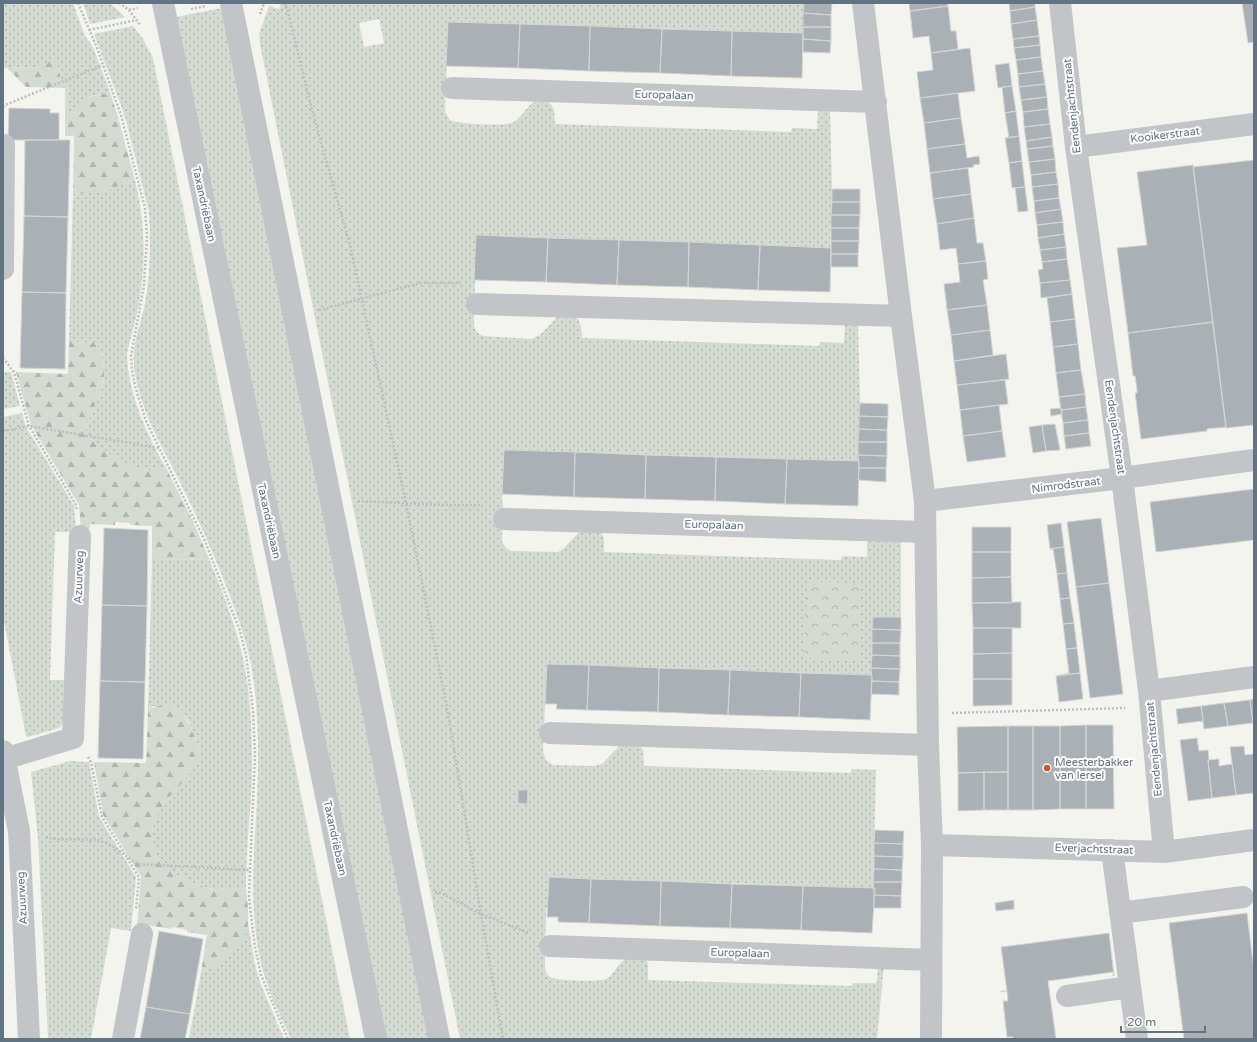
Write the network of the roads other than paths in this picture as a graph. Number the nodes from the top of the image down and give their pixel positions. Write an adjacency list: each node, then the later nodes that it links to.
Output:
1 (162, 3): 38 (street, Taxandriëbaan)
2 (230, 3): 39 (street)
3 (863, 3): 6 (street)
4 (1060, 3): 9 (street, Eendenjachtstraat)
5 (452, 88): 6 (street, Europalaan)
6 (876, 102): 12 (street)
7 (1254, 124): 9 (street, Kooikerstraat)
8 (4, 145): 10 (street)
9 (1076, 147): 14 (street, Eendenjachtstraat)
10 (3, 270)
11 (477, 304): 12 (street)
12 (901, 316): 15 (street)
13 (1254, 460): 14 (street, Nimrodstraat)
14 (1122, 478): 15 (street, Nimrodstraat); 20 (street, Eendenjachtstraat)
15 (925, 501): 17 (street)
16 (504, 519): 17 (street, Europalaan)
17 (924, 532): 22 (street)
18 (80, 536): 23 (street, Azuurweg)
19 (1254, 677): 20 (street)
20 (1150, 699): 28 (street, Eendenjachtstraat)
21 (550, 733): 22 (street)
22 (928, 745): 26 (street)
23 (4, 755): 24 (street, Azuurweg)
24 (11, 832): 36 (street, Azuurweg)
25 (1254, 840): 28 (street, Everjachtstraat)
26 (932, 845): 27 (street, Everjachtstraat); 33 (street)
27 (1112, 850): 28 (street, Everjachtstraat); 30 (street)
28 (1164, 852)
29 (1243, 897): 30 (street)
30 (1120, 913): 34 (street)
31 (142, 934): 37 (street)
32 (550, 946): 33 (street, Europalaan)
33 (931, 960): 40 (street)
34 (1130, 987): 35 (street); 41 (street)
35 (1067, 996)
36 (28, 1039)
37 (123, 1039)
38 (376, 1039)
39 (439, 1039)
40 (931, 1039)
41 (1137, 1039)

